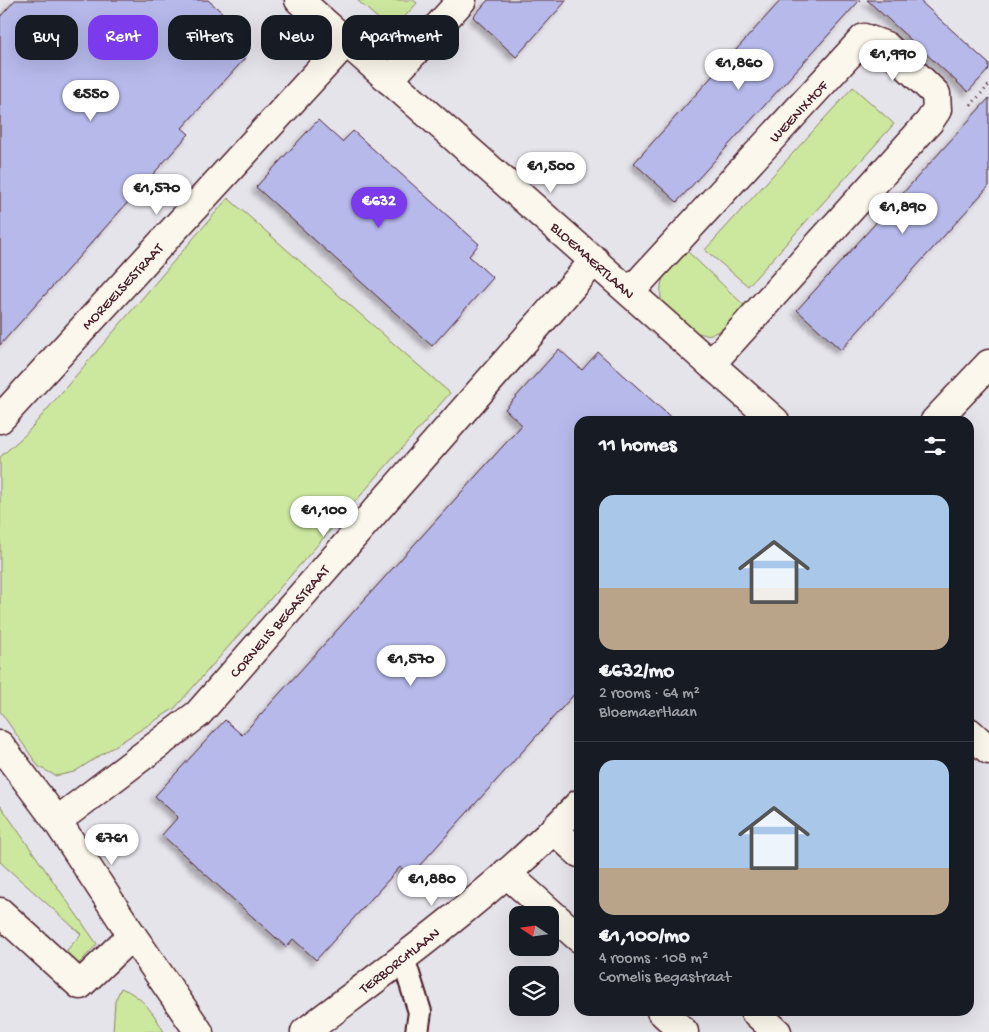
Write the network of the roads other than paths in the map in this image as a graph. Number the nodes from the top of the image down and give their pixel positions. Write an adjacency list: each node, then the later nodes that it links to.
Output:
1 (462, 0): 6 (street)
2 (305, 2): 3 (street, BLOEMAERTLAAN)
3 (342, 38)
4 (342, 46): 13 (street, MOREELSESTRAAT)
5 (366, 60): 6 (street, BLOEMAERTLAAN)
6 (389, 80): 7 (street, BLOEMAERTLAAN)
7 (595, 260): 8 (street, BLOEMAERTLAAN); 18 (street, CORNELIS BEGASTRAAT)
8 (630, 292): 9 (street, BLOEMAERTLAAN); 9 (street, WEENIXHOF)
9 (711, 364): 11 (street, BLOEMAERTLAAN)
10 (989, 364): 12 (street)
11 (769, 416)
12 (940, 416)
13 (0, 419)
14 (974, 736): 16 (street)
15 (0, 745): 18 (street)
16 (989, 750)
17 (574, 809): 19 (street, TERBORCHLAAN)
18 (57, 821): 24 (street)
19 (554, 830): 20 (street); 21 (street, TERBORCHLAAN)
20 (574, 848)
21 (506, 873): 23 (street); 25 (street, TERBORCHLAAN)
22 (0, 912): 24 (street)
23 (574, 934)
24 (132, 935): 28 (street)
25 (403, 958): 29 (street, TERBORCHLAAN); 30 (lane)
26 (666, 1016): 31 (street)
27 (759, 1016): 32 (street)
28 (199, 1032)
29 (305, 1032)
30 (417, 1032)
31 (684, 1032)
32 (777, 1032)

